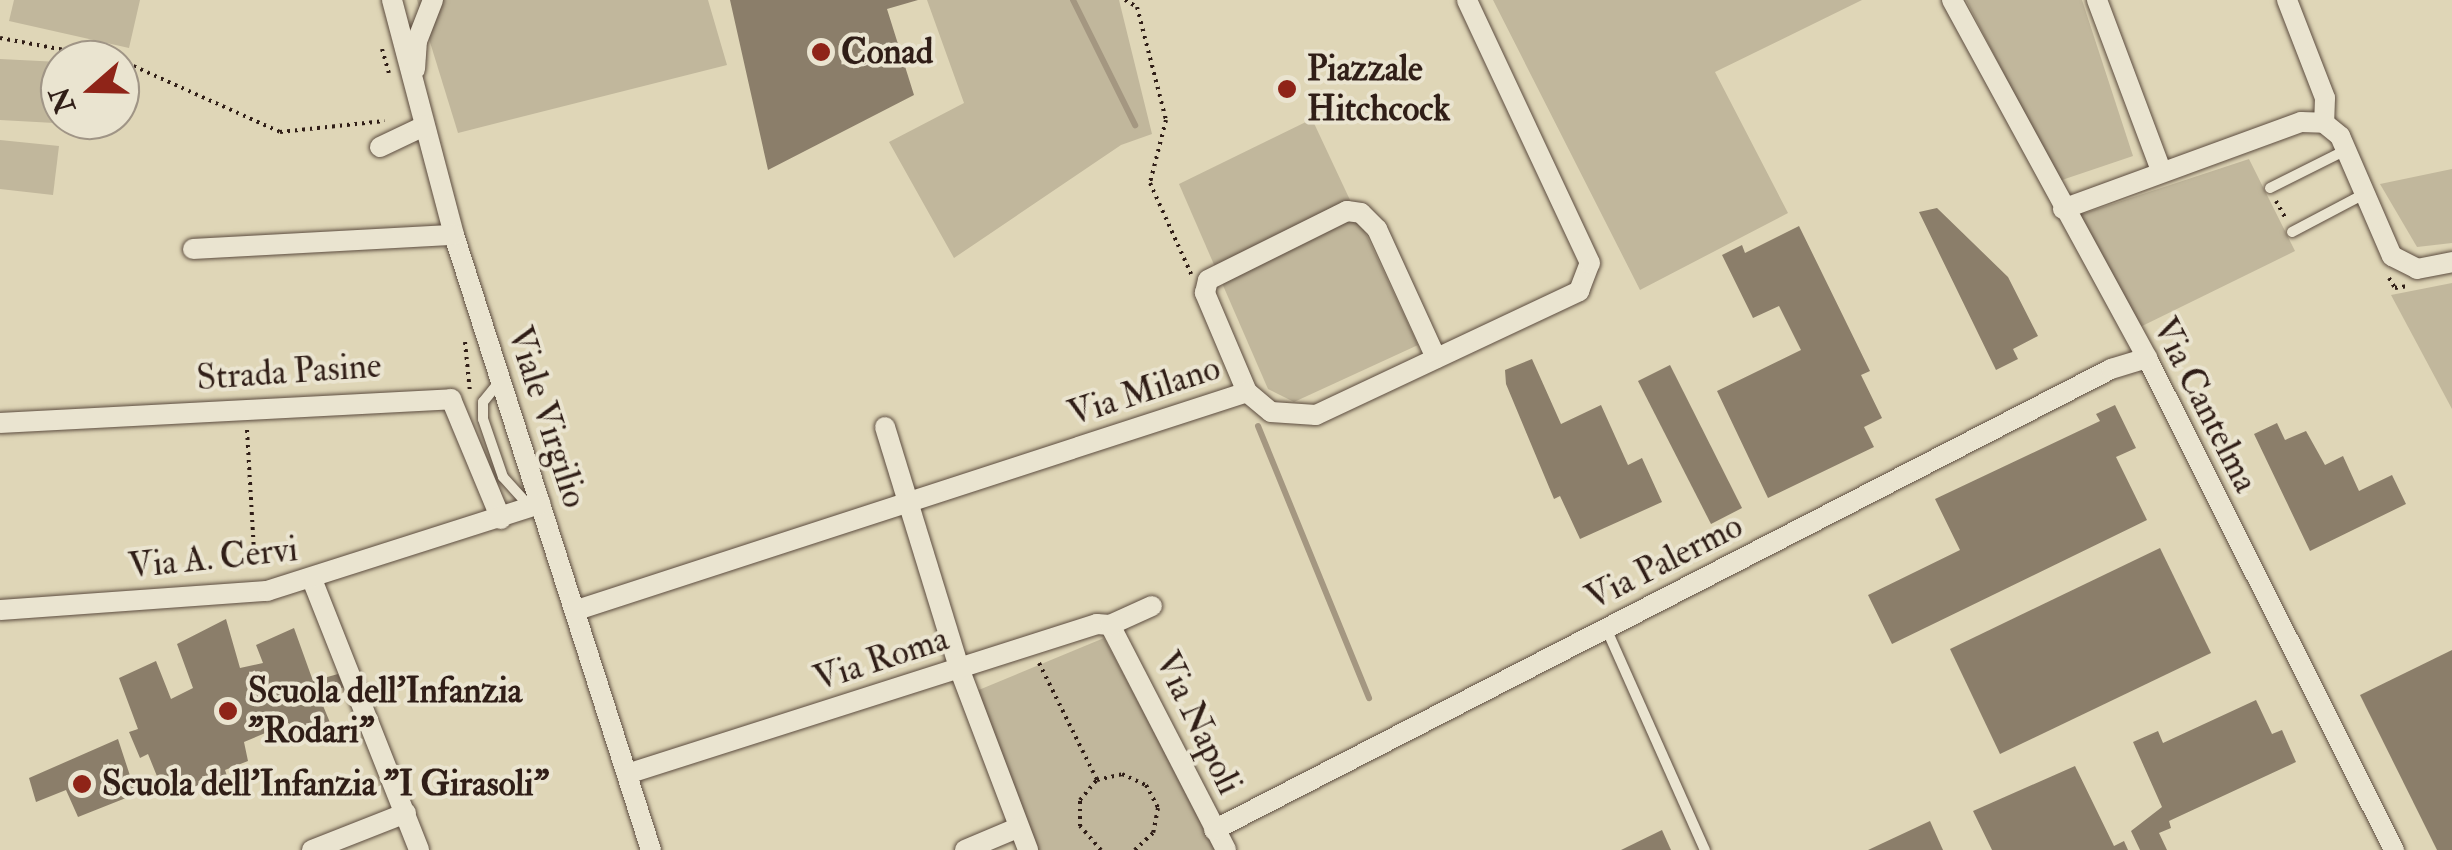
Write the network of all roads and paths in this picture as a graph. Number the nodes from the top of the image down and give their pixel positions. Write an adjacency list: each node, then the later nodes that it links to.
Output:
1 (392, 0): 11 (street, Viale Virgilio)
2 (432, 0): 11 (street)
3 (1125, 0): 25 (path)
4 (1467, 0): 27 (street, Via Milano)
5 (1952, 0): 19 (street, Via Cantelma)
6 (2097, 0): 16 (street)
7 (2287, 0): 13 (street)
8 (0, 38): 9 (path)
9 (40, 45)
10 (140, 69): 12 (path)
11 (414, 91): 12 (street, Viale Virgilio)
12 (422, 122): 14 (street); 21 (street, Viale Virgilio)
13 (2324, 123): 15 (street); 16 (street)
14 (380, 146)
15 (2346, 150): 17 (lane); 18 (street)
16 (2162, 170): 19 (street)
17 (2270, 188): 20 (path)
18 (2364, 194): 20 (lane); 24 (street)
19 (2062, 209): 28 (street, Via Cantelma)
20 (2292, 232)
21 (454, 235): 22 (street); 29 (street, Viale Virgilio)
22 (194, 249)
23 (2452, 262): 24 (street)
24 (2396, 269): 26 (path)
25 (1208, 280): 27 (street); 30 (street)
26 (2414, 284)
27 (1436, 358): 30 (street, Via Milano)
28 (2147, 358): 43 (street, Via Palermo); 51 (street, Via Cantelma)
29 (500, 380): 35 (street, Viale Virgilio); 35 (lane)
30 (1247, 392): 34 (street, Via Milano)
31 (246, 407): 32 (street, Strada Pasine); 36 (street, Strada Pasine); 38 (path)
32 (0, 423)
33 (885, 427): 34 (street)
34 (906, 502): 41 (street, Via Milano); 45 (street)
35 (535, 506): 36 (street, Via A. Cervi); 41 (street, Viale Virgilio)
36 (501, 518): 37 (street, Via A. Cervi)
37 (313, 582): 38 (street, Via A. Cervi); 48 (street)
38 (267, 591): 40 (street, Via A. Cervi)
39 (1152, 606): 42 (street, Via Roma)
40 (0, 610)
41 (577, 610): 46 (street, Viale Virgilio)
42 (1110, 625): 44 (street, Via Roma); 50 (street, Via Napoli)
43 (1606, 628): 50 (street, Via Palermo); 60 (lane)
44 (1030, 646): 45 (street, Via Roma); 47 (path)
45 (959, 668): 46 (street, Via Roma); 49 (street)
46 (628, 774): 54 (street, Viale Virgilio)
47 (1097, 780): 57 (path); 58 (path)
48 (406, 813): 52 (street); 53 (street)
49 (1018, 828): 55 (street); 56 (street)
50 (1214, 830): 59 (street, Via Napoli)
51 (2391, 848)
52 (312, 850)
53 (420, 850)
54 (651, 850)
55 (965, 850)
56 (1028, 850)
57 (1101, 850)
58 (1136, 850)
59 (1226, 850)
60 (1705, 850)

